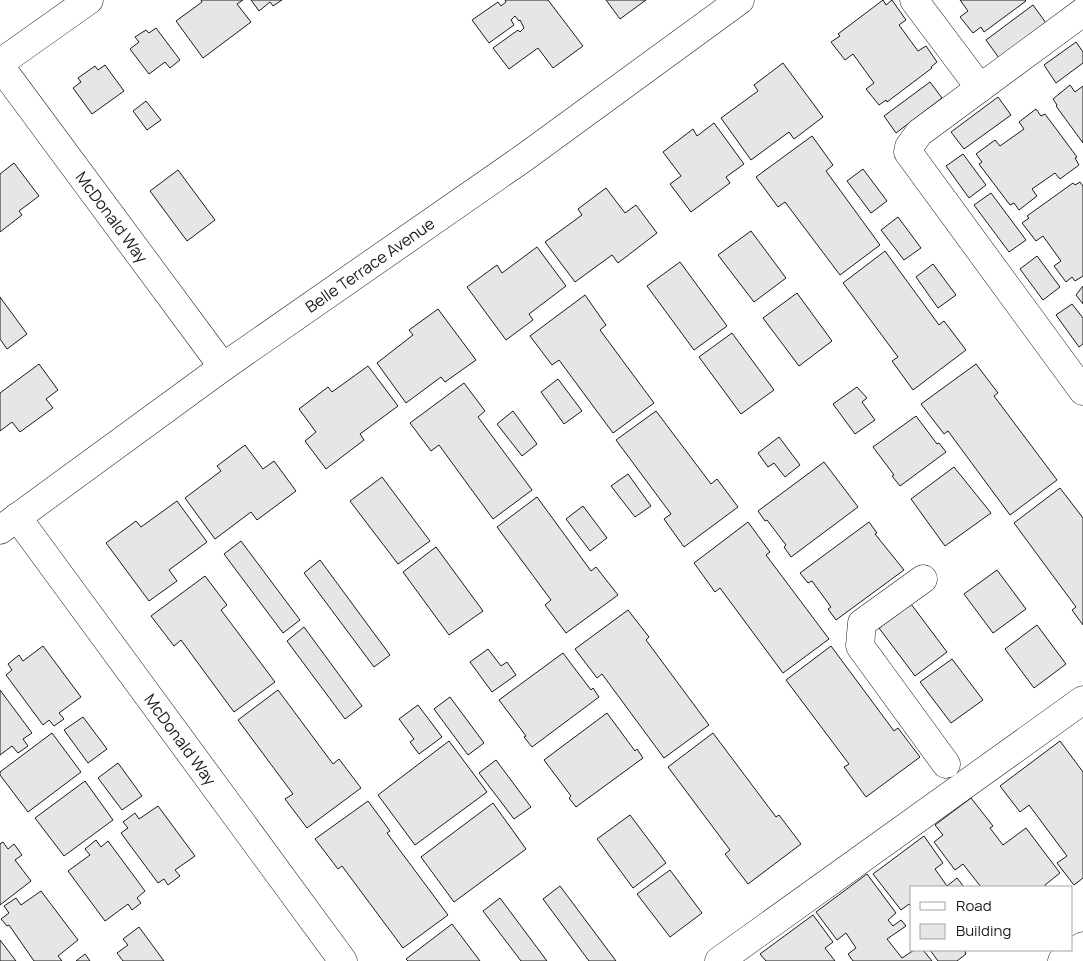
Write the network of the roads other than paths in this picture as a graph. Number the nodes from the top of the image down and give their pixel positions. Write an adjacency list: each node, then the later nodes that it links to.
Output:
1 (89, 0): 5 (street)
2 (740, 0): 7 (street, Belle Terrace Avenue)
3 (914, 0): 6 (street)
4 (1083, 12): 6 (street)
5 (0, 65): 7 (street, McDonald Way)
6 (980, 88): 8 (street)
7 (223, 367): 9 (street, Belle Terrace Avenue)
8 (1083, 391)
9 (9, 524): 14 (street, McDonald Way)
10 (923, 579): 12 (street)
11 (1083, 700): 15 (street)
12 (946, 764)
13 (1083, 946): 16 (street)
14 (343, 961)
15 (719, 961)
16 (1062, 961)

